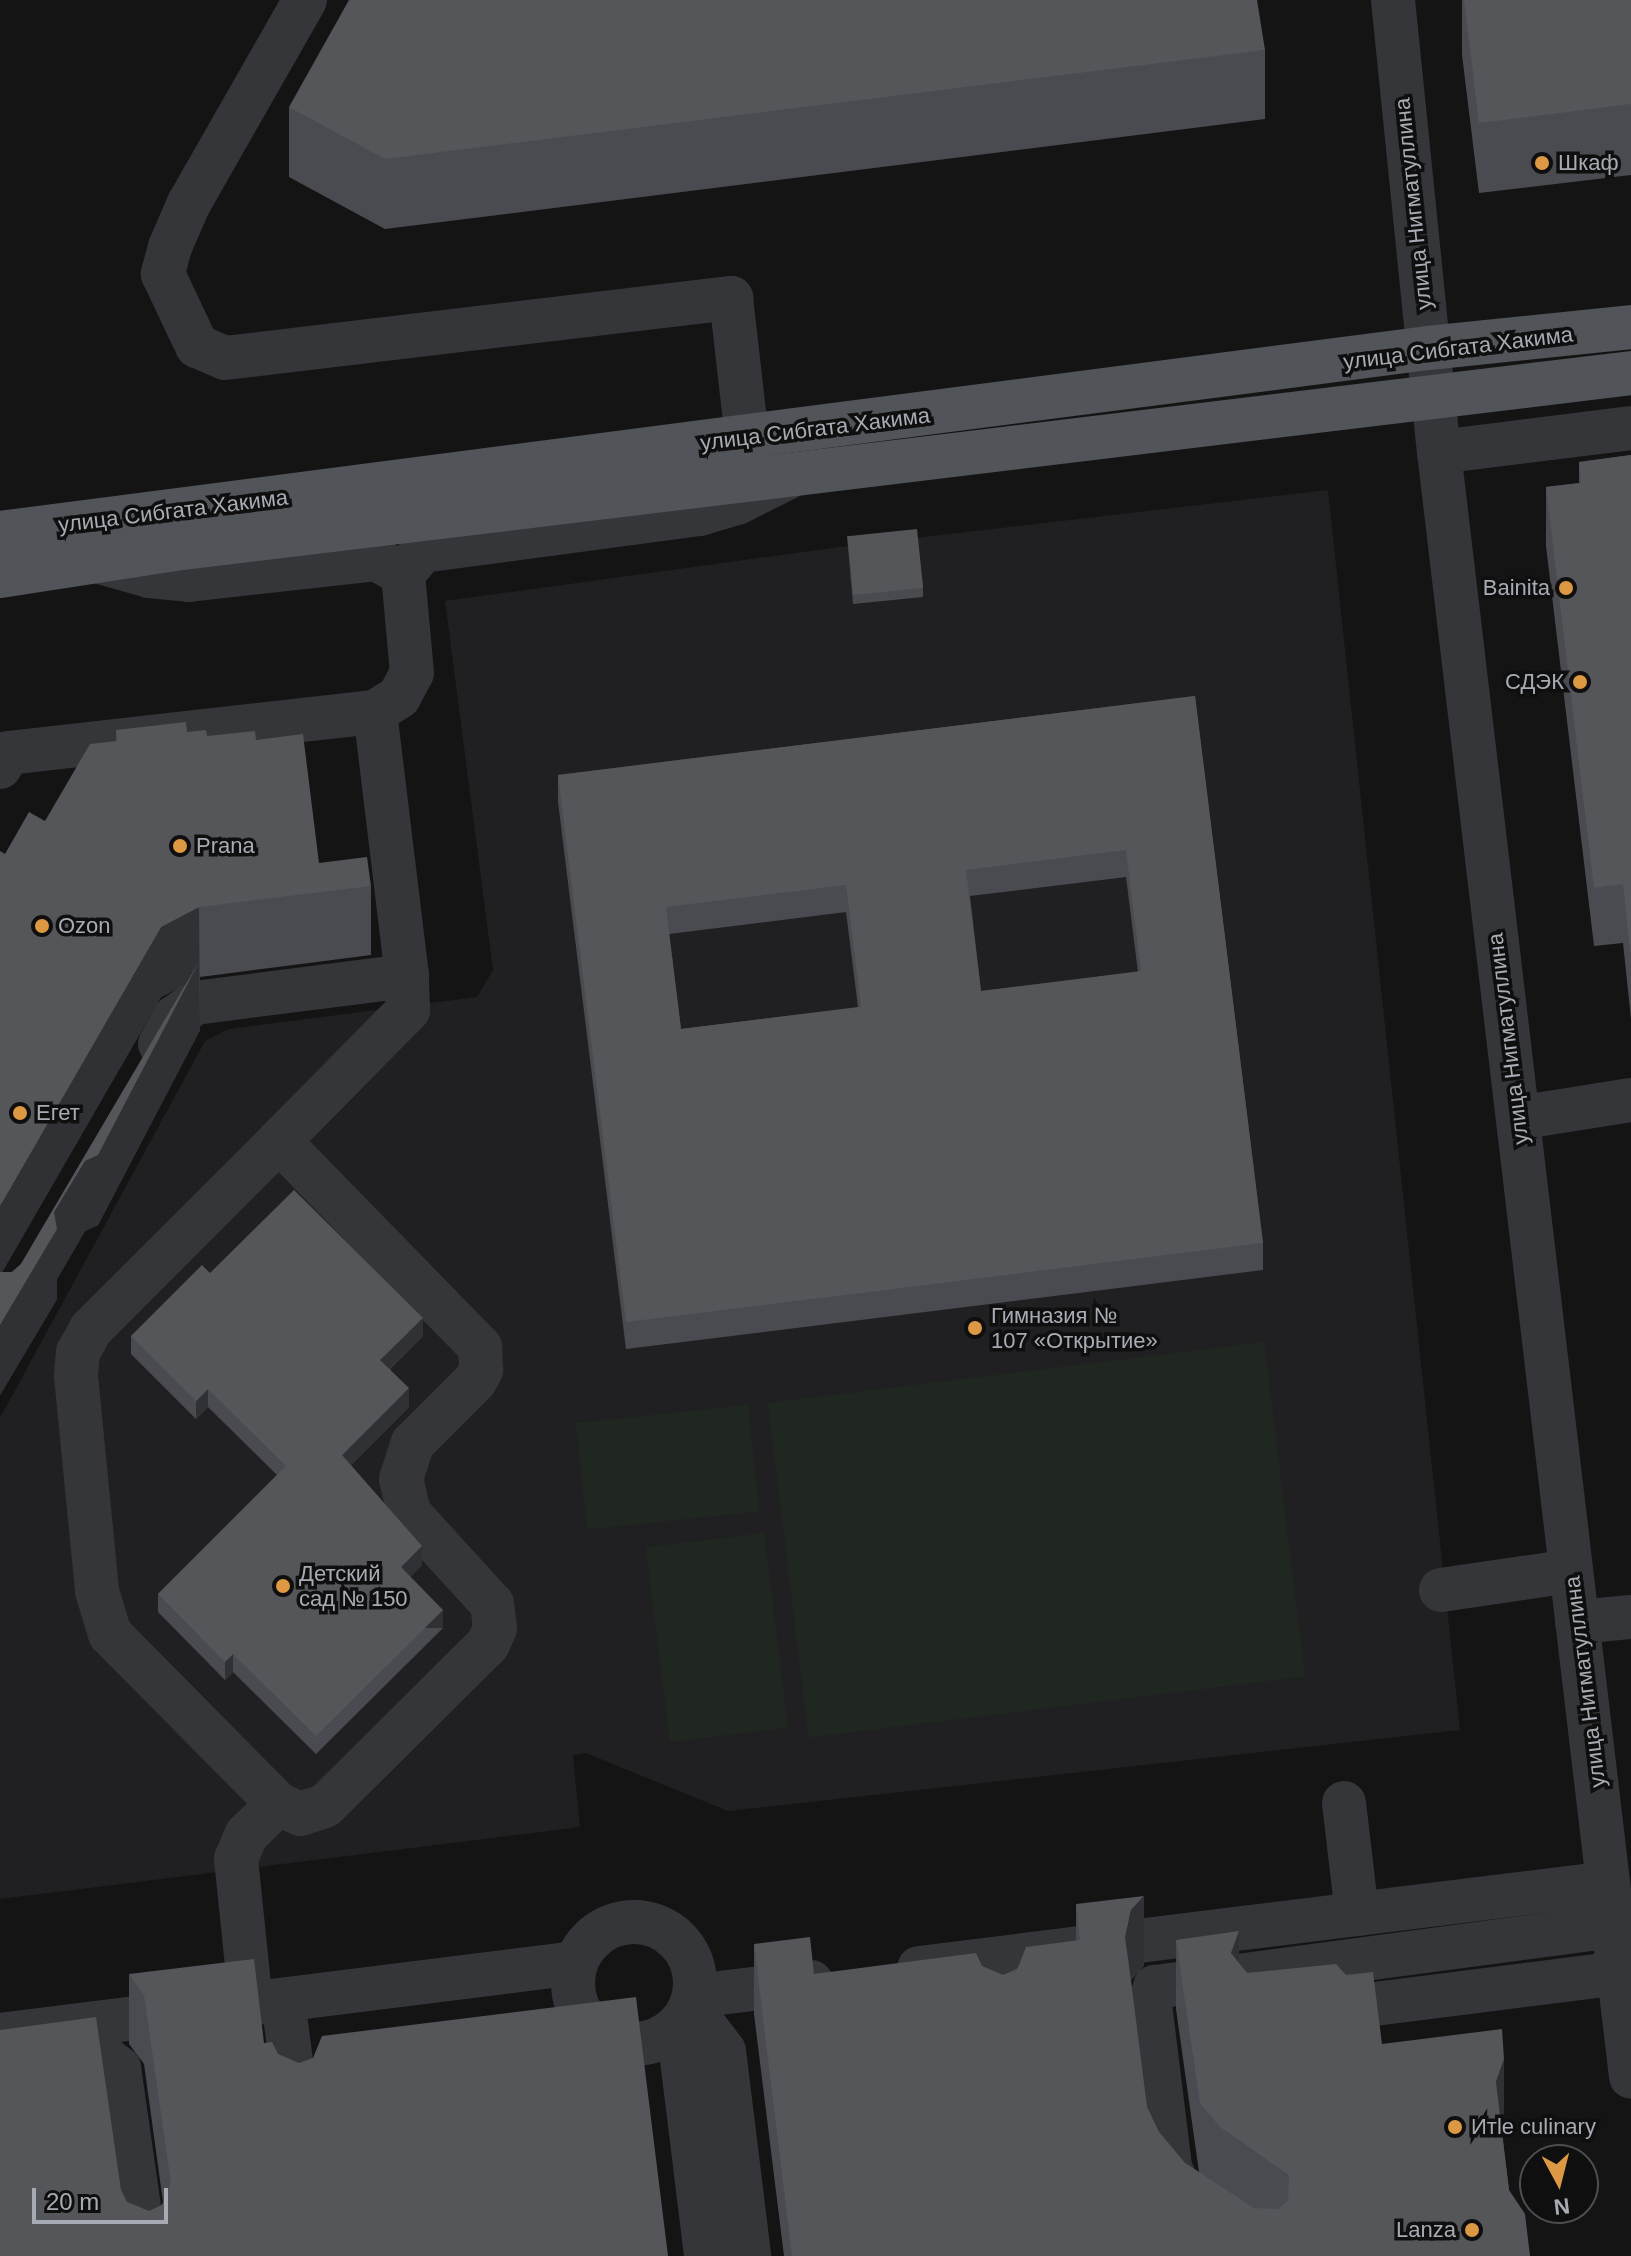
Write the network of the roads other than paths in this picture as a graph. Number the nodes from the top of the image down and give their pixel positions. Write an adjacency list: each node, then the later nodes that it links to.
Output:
1 (305, 0): 8 (street)
2 (1393, 0): 4 (street, улица Нигматуллина)
3 (1631, 327): 4 (main road, улица Сибгата Хакима)
4 (1428, 348): 6 (street, улица Нигматуллина); 8 (main road, улица Сибгата Хакима)
5 (1631, 373): 6 (main road, улица Сибгата Хакима)
6 (1433, 397): 9 (street, улица Нигматуллина); 10 (main road, улица Сибгата Хакима)
7 (1631, 428): 9 (street)
8 (747, 438): 11 (main road, улица Сибгата Хакима)
9 (1439, 452): 20 (street, улица Нигматуллина)
10 (795, 474): 12 (main road, улица Сибгата Хакима); 13 (street)
11 (0, 533)
12 (97, 561): 13 (street); 14 (main road, улица Сибгата Хакима)
13 (403, 574): 15 (street)
14 (0, 576)
15 (375, 712): 16 (street); 17 (street)
16 (0, 767)
17 (407, 976): 18 (street); 21 (street)
18 (135, 1086)
19 (1631, 1100): 20 (street)
20 (1518, 1118): 22 (street, улица Нигматуллина)
21 (279, 1141): 27 (street); 27 (street)
22 (1571, 1571): 23 (street); 25 (street, улица Нигматуллина)
23 (1441, 1590)
24 (1631, 1617): 25 (street)
25 (1577, 1622): 28 (street, улица Нигматуллина)
26 (1344, 1803): 29 (street)
27 (278, 1804): 34 (street)
28 (1608, 1883): 29 (street); 30 (street, улица Нигматуллина)
29 (1357, 1914): 31 (street)
30 (1613, 1926): 33 (street, улица Нигматуллина); 45 (street)
31 (993, 1959): 35 (street); 36 (street)
32 (576, 1963): 34 (street); 36 (street); 36 (street)
33 (1619, 1973): 37 (street); 40 (street, улица Нигматуллина)
34 (267, 2002): 38 (street); 41 (street)
35 (999, 2004)
36 (688, 2010): 43 (street); 44 (street)
37 (1271, 2017)
38 (0, 2035)
39 (0, 2073): 42 (street)
40 (1631, 2077)
41 (297, 2108)
42 (146, 2256)
43 (706, 2256)
44 (749, 2256)
45 (1267, 2256)

